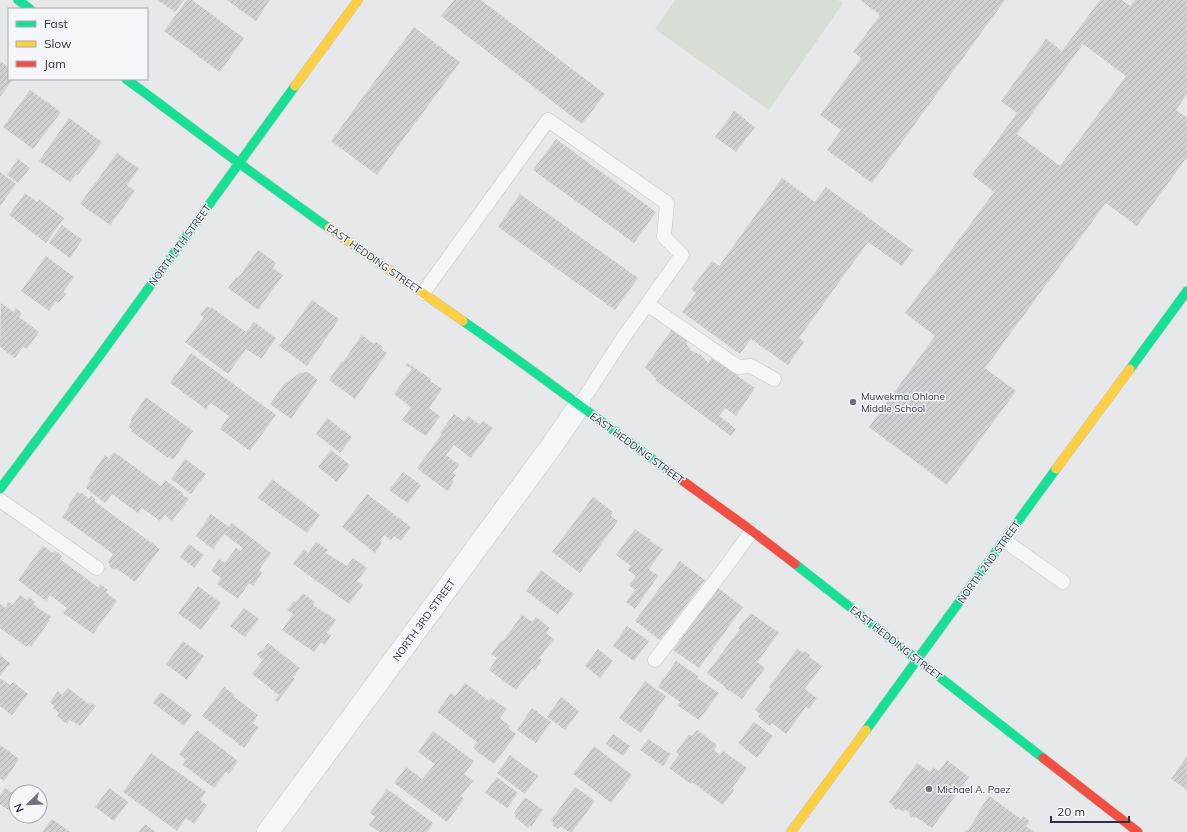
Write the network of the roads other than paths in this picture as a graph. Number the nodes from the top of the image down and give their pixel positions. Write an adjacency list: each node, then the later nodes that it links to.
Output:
1 (18, 0): 3 (main road)
2 (358, 0): 5 (main road, NORTH 4TH STREET)
3 (29, 8)
4 (127, 80): 5 (main road, EAST HEDDING STREET)
5 (239, 163): 7 (main road, EAST HEDDING STREET); 11 (main road, NORTH 4TH STREET)
6 (1187, 291): 14 (main road, NORTH 2ND STREET)
7 (423, 293): 8 (lane); 10 (main road, EAST HEDDING STREET)
8 (647, 304): 9 (lane); 10 (lane)
9 (774, 378)
10 (579, 406): 13 (main road, EAST HEDDING STREET); 19 (street, NORTH 3RD STREET)
11 (0, 489)
12 (0, 500): 15 (lane)
13 (752, 531): 17 (lane); 18 (main road, EAST HEDDING STREET)
14 (1005, 541): 16 (lane); 18 (main road, NORTH 2ND STREET)
15 (97, 568)
16 (1062, 582)
17 (655, 660)
18 (917, 660): 20 (main road, NORTH 2ND STREET); 21 (main road, EAST HEDDING STREET)
19 (268, 832)
20 (791, 832)
21 (1138, 832)

